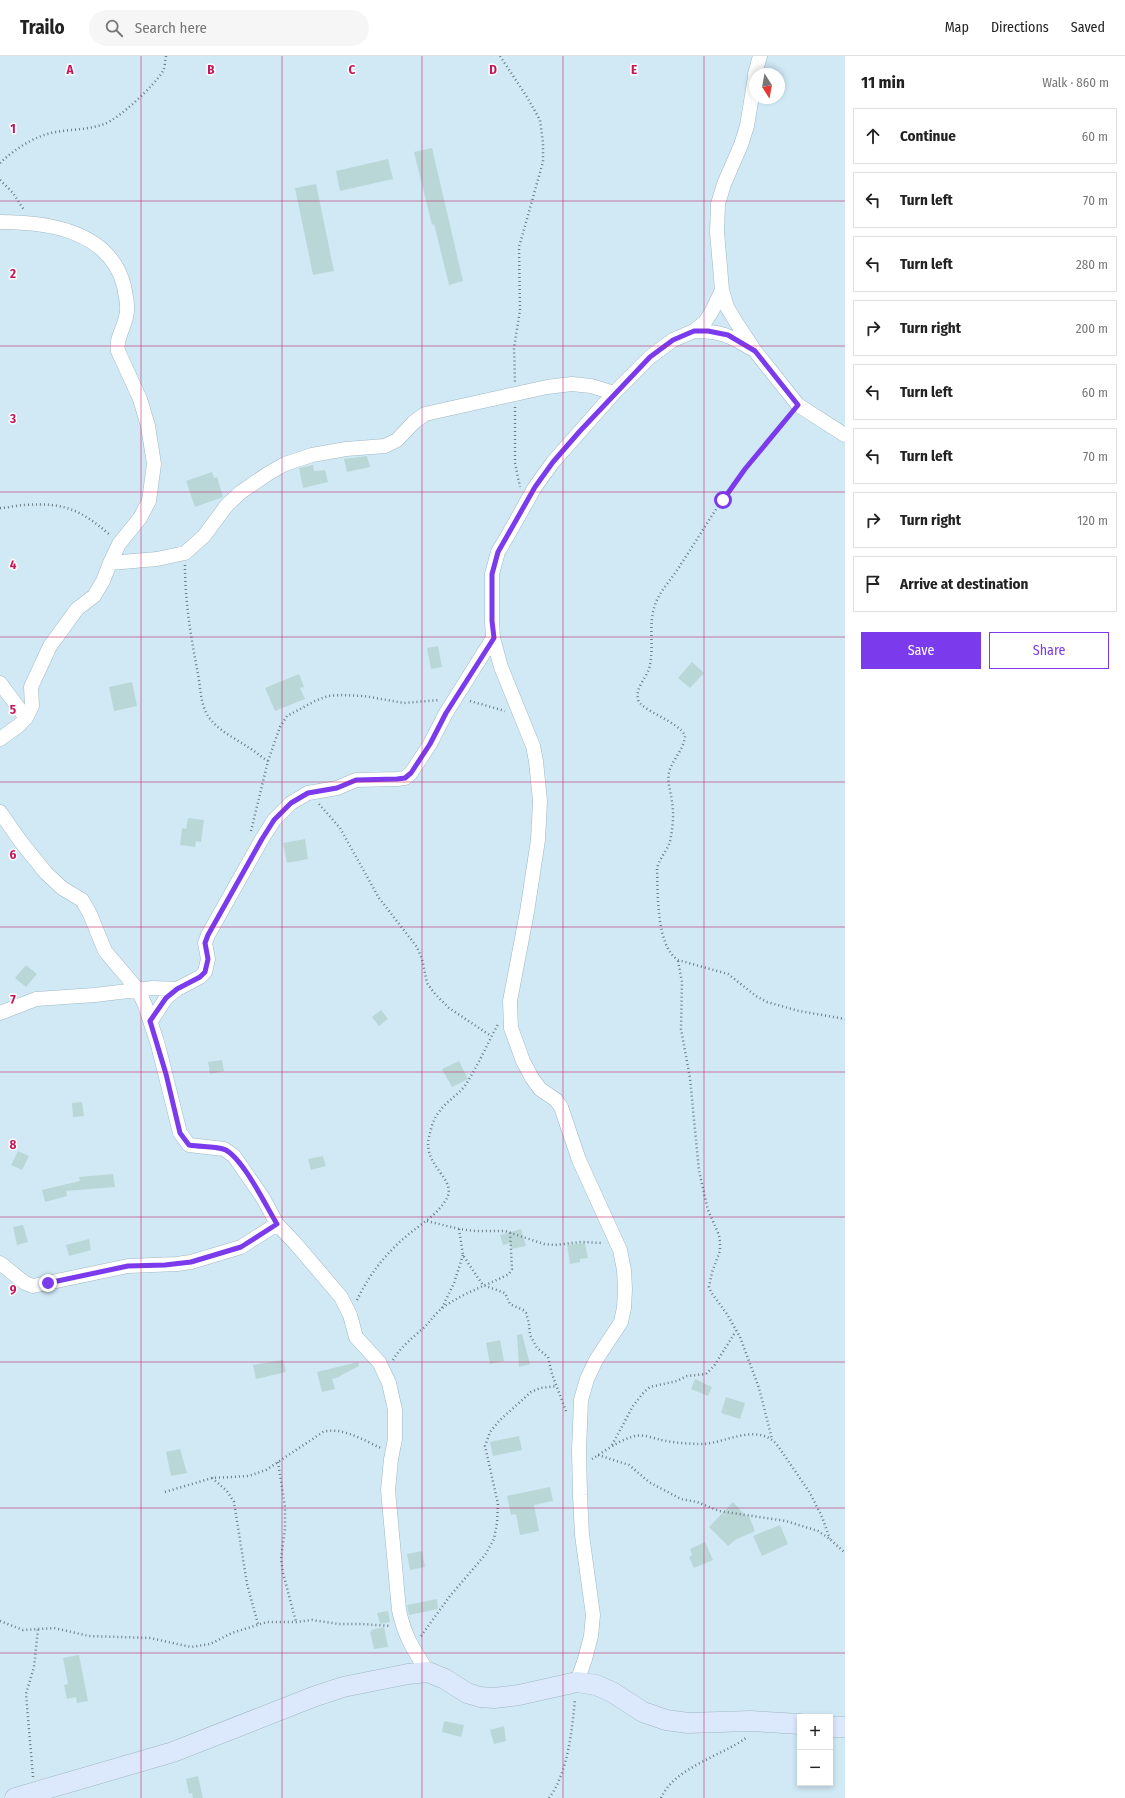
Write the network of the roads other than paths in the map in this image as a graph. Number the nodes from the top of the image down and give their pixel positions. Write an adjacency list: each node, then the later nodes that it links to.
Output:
1 (760, 56): 2 (street)
2 (757, 68)
3 (750, 104): 5 (street)
4 (0, 222): 10 (street)
5 (722, 290): 6 (street); 7 (street)
6 (694, 331): 7 (street); 8 (street)
7 (755, 351): 9 (street)
8 (614, 393): 10 (street); 11 (street)
9 (845, 435)
10 (110, 563): 13 (street)
11 (494, 638): 16 (street); 23 (street)
12 (0, 683): 13 (street)
13 (26, 718): 14 (street)
14 (0, 739)
15 (0, 812): 17 (street)
16 (177, 989): 17 (street); 19 (street)
17 (138, 990): 18 (street); 19 (street)
18 (0, 1013)
19 (150, 1021): 20 (street)
20 (277, 1224): 21 (street); 22 (street)
21 (0, 1263)
22 (428, 1672): 23 (street); 27 (street)
23 (577, 1682): 24 (street)
24 (797, 1724)
25 (833, 1727): 26 (street)
26 (845, 1727)
27 (15, 1798)

